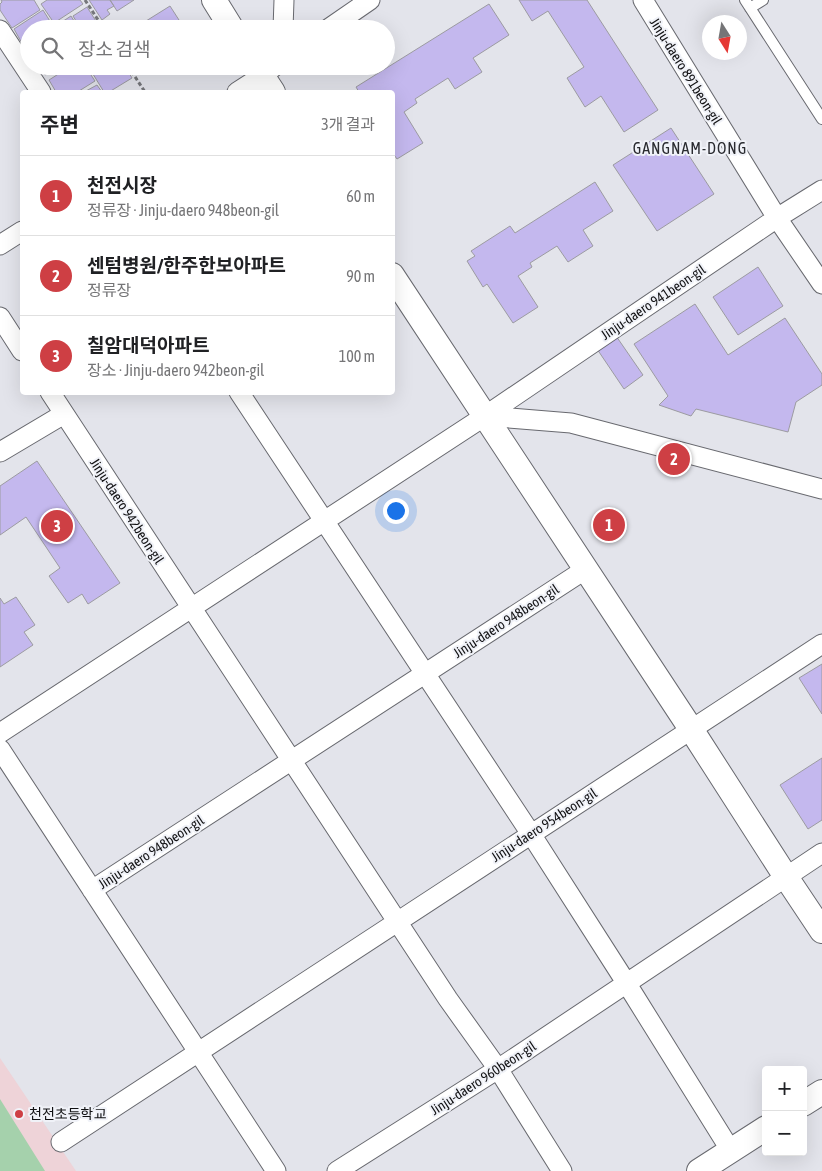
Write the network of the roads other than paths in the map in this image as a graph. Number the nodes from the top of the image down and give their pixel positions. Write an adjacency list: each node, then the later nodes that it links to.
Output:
1 (214, 0): 7 (street)
2 (284, 0): 8 (street)
3 (370, 0): 9 (street)
4 (643, 0): 18 (street, Jinju-daero 891beon-gil)
5 (763, 0): 6 (lane)
6 (748, 4): 16 (lane)
7 (226, 20)
8 (283, 20)
9 (341, 20)
10 (0, 30): 11 (street)
11 (20, 60)
12 (30, 75): 14 (street)
13 (266, 75): 15 (street)
14 (40, 90)
15 (240, 90)
16 (822, 119)
17 (822, 190): 18 (street, Jinju-daero 941beon-gil)
18 (777, 218): 22 (street, Jinju-daero 891beon-gil); 28 (street, Jinju-daero 941beon-gil)
19 (20, 232): 20 (street)
20 (0, 246)
21 (395, 279): 28 (street)
22 (822, 284)
23 (0, 316): 24 (street)
24 (20, 348)
25 (52, 395): 27 (street, Jinju-daero 942beon-gil)
26 (242, 395): 31 (street)
27 (64, 414): 29 (street); 33 (street, Jinju-daero 942beon-gil)
28 (485, 416): 30 (street); 31 (street); 32 (street)
29 (0, 452)
30 (822, 490)
31 (324, 521): 33 (street); 35 (street)
32 (586, 569): 35 (street, Jinju-daero 948beon-gil); 36 (street)
33 (191, 608): 37 (street); 39 (street, Jinju-daero 942beon-gil)
34 (822, 644): 36 (street, Jinju-daero 954beon-gil)
35 (425, 674): 39 (street, Jinju-daero 948beon-gil); 40 (street)
36 (691, 729): 40 (street, Jinju-daero 954beon-gil); 42 (street)
37 (0, 733)
38 (0, 749): 43 (street)
39 (291, 761): 43 (street, Jinju-daero 948beon-gil); 44 (street)
40 (531, 834): 44 (street, Jinju-daero 954beon-gil); 46 (street)
41 (822, 854): 42 (street, Jinju-daero 960beon-gil)
42 (786, 877): 45 (street); 46 (street, Jinju-daero 960beon-gil)
43 (92, 890): 47 (street, Jinju-daero 948beon-gil)
44 (397, 922): 47 (street, Jinju-daero 954beon-gil); 48 (street)
45 (822, 931)
46 (627, 984): 48 (street, Jinju-daero 960beon-gil); 53 (street)
47 (198, 1052): 52 (street, Jinju-daero 954beon-gil); 54 (street)
48 (498, 1069): 55 (street, Jinju-daero 960beon-gil); 56 (street)
49 (822, 1092): 50 (street)
50 (807, 1101)
51 (762, 1131): 53 (street)
52 (60, 1142)
53 (731, 1151): 57 (street)
54 (276, 1171)
55 (337, 1171)
56 (562, 1171)
57 (699, 1171)

